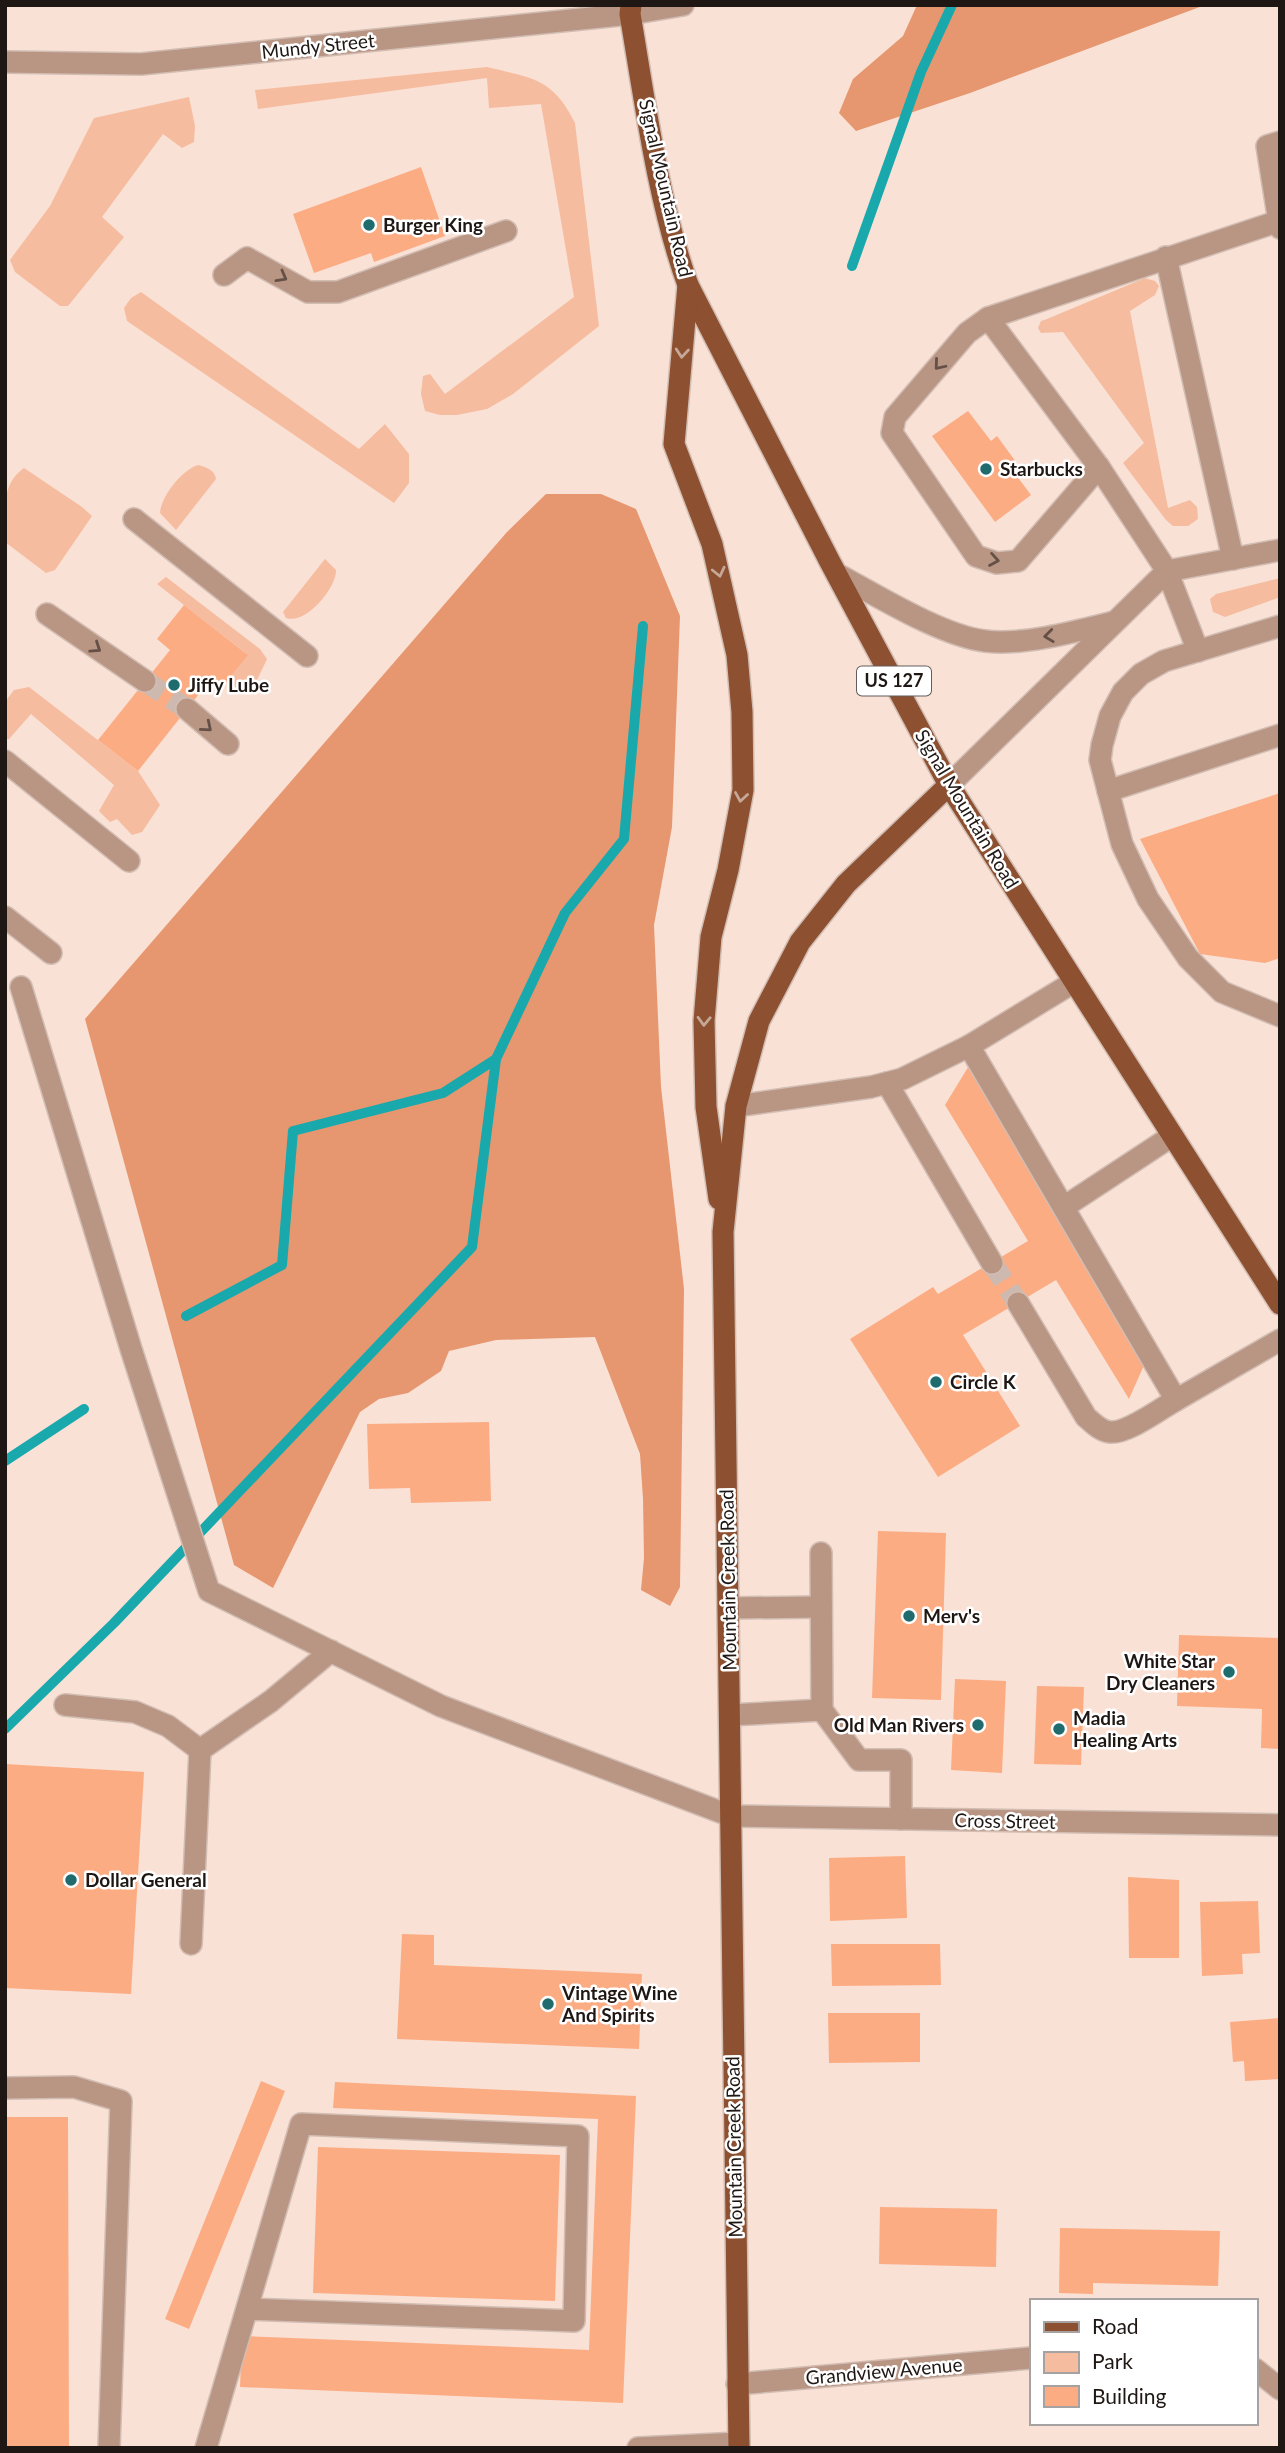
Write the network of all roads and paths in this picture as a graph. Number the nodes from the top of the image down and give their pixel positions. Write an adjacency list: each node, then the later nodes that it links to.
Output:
1 (683, 5): 2 (street, Mundy Street)
2 (631, 10): 3 (street, Mundy Street); 9 (main road, Signal Mountain Road / US 127)
3 (5, 62)
4 (1280, 142): 5 (street)
5 (1279, 224): 7 (street)
6 (506, 231): 8 (street, one-way to 6)
7 (1166, 257): 10 (street); 14 (street)
8 (224, 275)
9 (688, 285): 16 (main road, Signal Mountain Road / US 127); 40 (main road, one-way to 40)
10 (988, 318): 11 (street); 11 (street, one-way to 11)
11 (1099, 467): 15 (street)
12 (134, 519): 21 (street)
13 (1280, 550): 14 (street)
14 (1233, 559): 15 (street)
15 (1167, 571): 18 (street); 20 (street)
16 (837, 574): 18 (street, one-way to 16); 27 (main road, Signal Mountain Road / US 127)
17 (47, 614): 22 (street, one-way to 22)
18 (1116, 622): 27 (street)
19 (1280, 626): 20 (street)
20 (1198, 651): 28 (street)
21 (307, 656)
22 (145, 681)
23 (187, 709): 25 (street, one-way to 25)
24 (1280, 735): 28 (street)
25 (228, 744)
26 (5, 761): 29 (street)
27 (949, 785): 32 (main road, Signal Mountain Road / US 127); 37 (main road, Mountain Creek Road)
28 (1108, 791): 34 (street)
29 (130, 861)
30 (5, 917): 31 (street)
31 (51, 953)
32 (1074, 982): 35 (street); 38 (main road, Signal Mountain Road / US 127)
33 (21, 987): 49 (street, Cross Street)
34 (1280, 1016)
35 (969, 1046): 36 (street); 39 (street)
36 (887, 1083): 37 (street); 41 (street)
37 (736, 1106): 40 (main road, Mountain Creek Road)
38 (1172, 1136): 39 (street); 43 (main road, Signal Mountain Road / US 127)
39 (1064, 1207): 45 (street)
40 (723, 1232): 48 (main road, Mountain Creek Road)
41 (992, 1263)
42 (1018, 1303): 45 (street)
43 (1280, 1304)
44 (1280, 1340): 45 (street)
45 (1176, 1400)
46 (821, 1553): 47 (street)
47 (821, 1607): 48 (street); 51 (street)
48 (728, 1608): 52 (main road, Mountain Creek Road)
49 (331, 1651): 53 (street); 54 (street, Cross Street)
50 (65, 1705): 53 (street)
51 (822, 1710): 52 (street); 55 (street)
52 (730, 1715): 54 (main road, Mountain Creek Road)
53 (200, 1750): 57 (street)
54 (731, 1816): 55 (street, Cross Street); 62 (main road, Mountain Creek Road)
55 (901, 1819): 56 (street, Cross Street)
56 (1280, 1825)
57 (191, 1944)
58 (5, 2088): 65 (street)
59 (247, 2309): 59 (street); 66 (street)
60 (1030, 2358): 62 (street, Grandview Avenue)
61 (1257, 2371): 63 (street)
62 (737, 2385): 64 (main road, Mountain Creek Road)
63 (1280, 2389)
64 (739, 2445): 67 (street)
65 (108, 2448)
66 (206, 2448)
67 (638, 2448)

